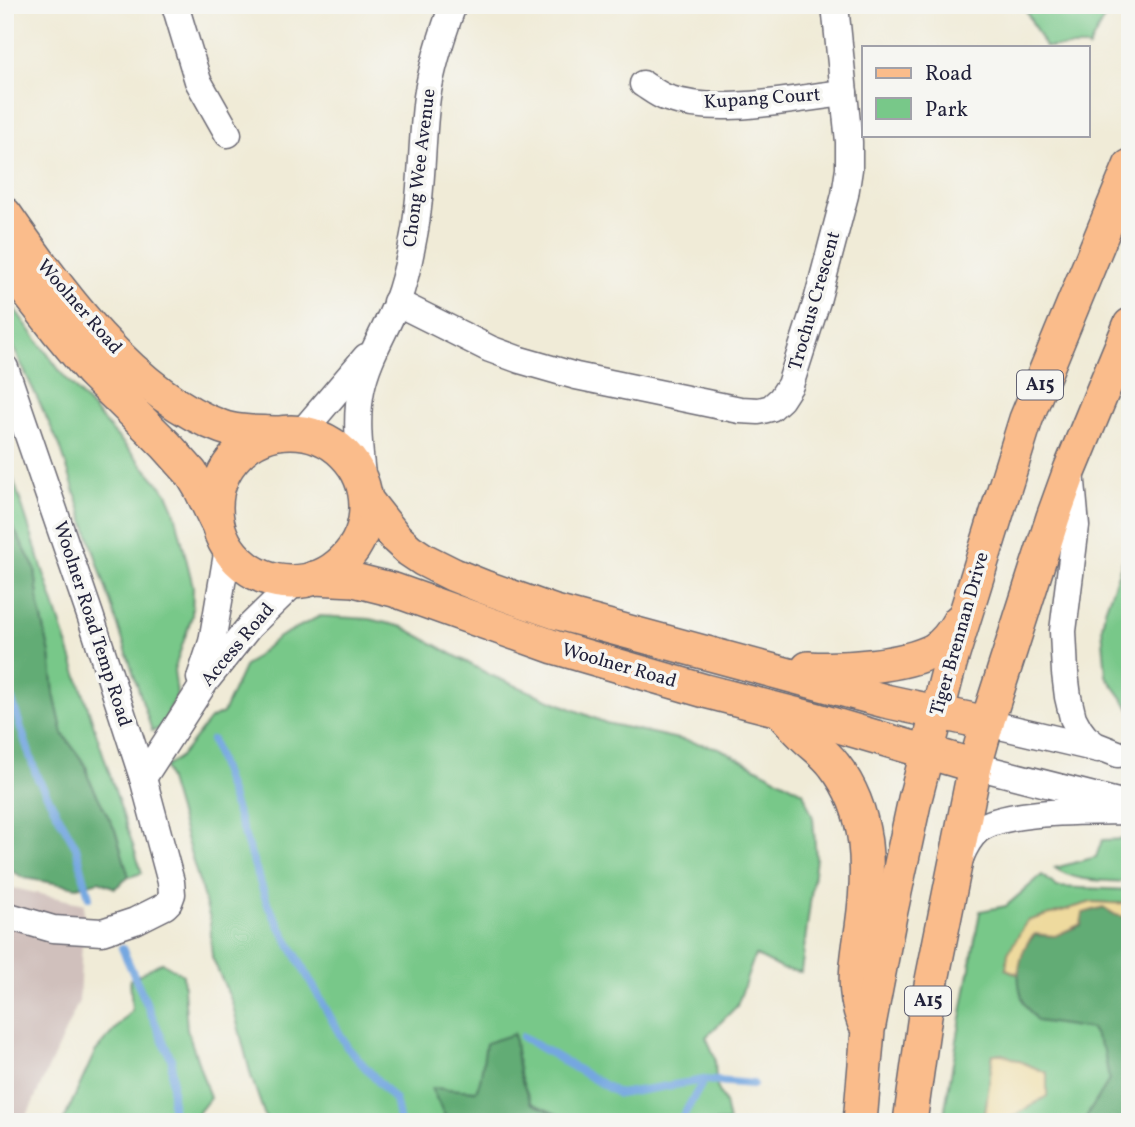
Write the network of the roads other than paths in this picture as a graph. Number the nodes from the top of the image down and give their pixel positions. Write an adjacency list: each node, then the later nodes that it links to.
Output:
1 (453, 5): 10 (street, Chong Wee Avenue)
2 (835, 5): 5 (street, Trochus Crescent)
3 (176, 6): 6 (street)
4 (643, 84): 5 (street, Kupang Court)
5 (844, 93): 10 (street, Trochus Crescent)
6 (228, 134)
7 (1130, 166): 19 (main road, Tiger Brennan Drive / A15)
8 (5, 214): 14 (main road, Woolner Road)
9 (5, 263): 17 (main road, Woolner Road)
10 (397, 302): 12 (street, Chong Wee Avenue)
11 (1130, 325): 15 (main road, A15)
12 (383, 329): 14 (street, Chong Wee Avenue); 16 (street, Chong Wee Avenue)
13 (5, 368): 28 (street, Woolner Road Temp Road)
14 (289, 433): 16 (main road); 17 (main road)
15 (1070, 470): 24 (main road, A15); 26 (street)
16 (365, 493): 18 (main road); 20 (main road, Woolner Road)
17 (223, 538): 18 (main road); 22 (street, Access Road)
18 (305, 580): 21 (main road, Woolner Road); 22 (street, Access Road)
19 (965, 610): 20 (main road); 23 (main road, Tiger Brennan Drive / A15)
20 (770, 670): 23 (main road, Woolner Road)
21 (780, 710): 25 (main road, Woolner Road); 33 (main road)
22 (185, 711): 28 (street, Access Road)
23 (936, 712): 24 (main road, Woolner Road); 25 (main road, Tiger Brennan Drive / A15)
24 (987, 723): 26 (street); 27 (main road, A15)
25 (926, 752): 27 (main road, Woolner Road); 33 (main road, Tiger Brennan Drive / A15)
26 (1124, 755)
27 (975, 766): 29 (street); 31 (main road, A15)
28 (143, 778): 32 (street, Woolner Road Temp Road)
29 (1130, 804)
30 (1130, 811): 31 (street)
31 (951, 883): 35 (main road, A15)
32 (5, 915)
33 (868, 1030): 34 (main road, Tiger Brennan Drive / A15)
34 (860, 1122)
35 (910, 1122)

